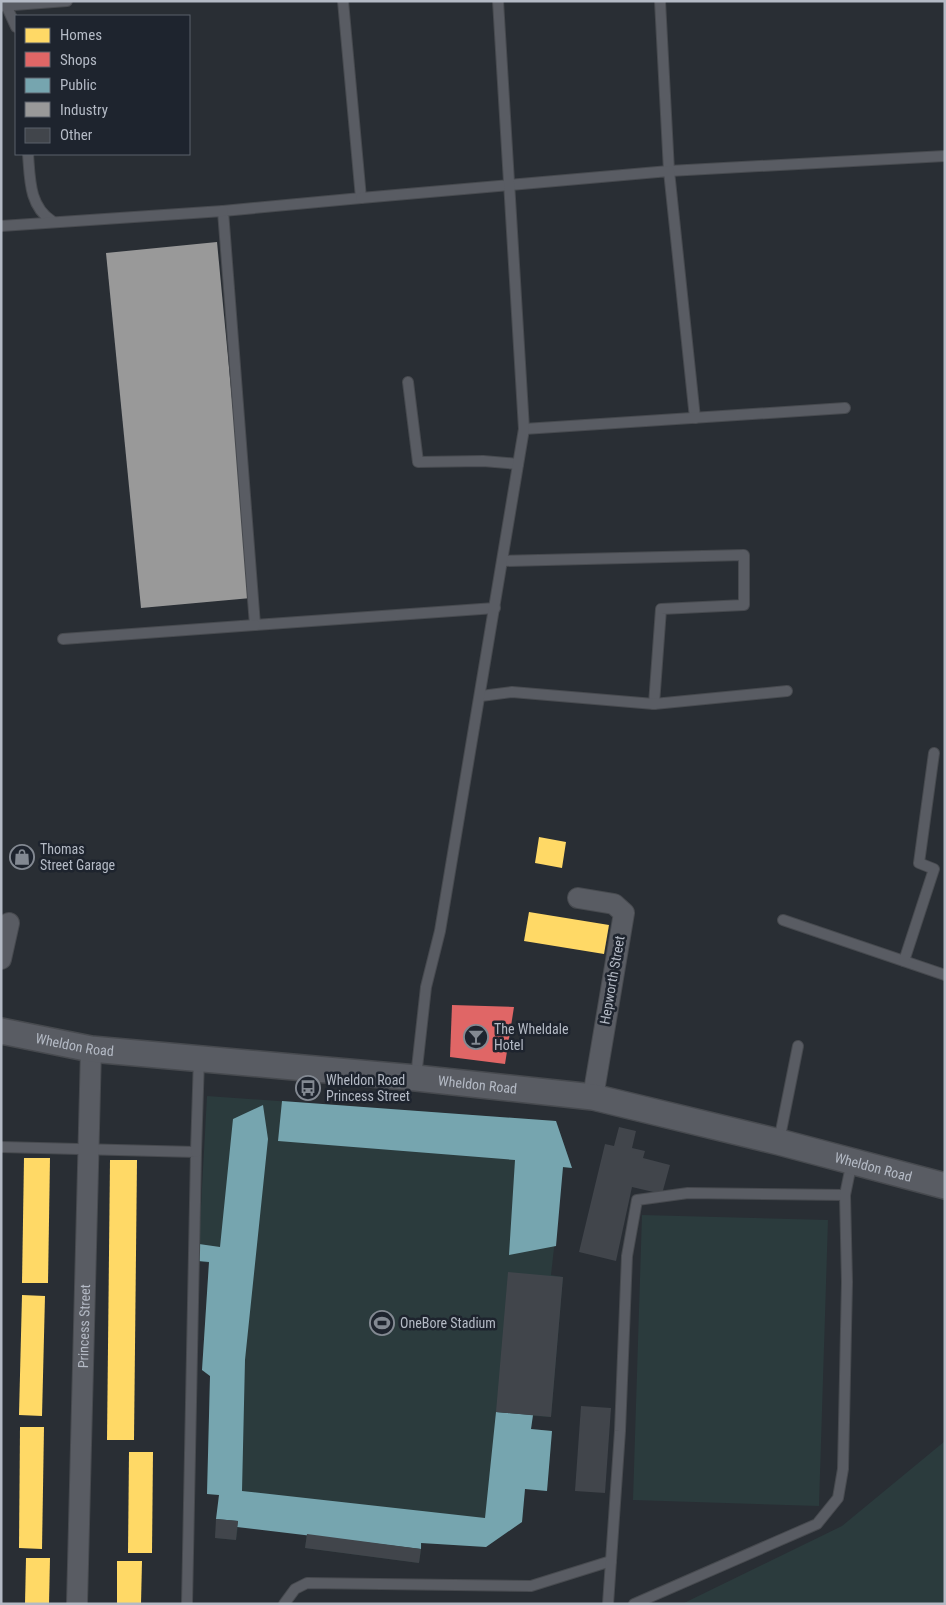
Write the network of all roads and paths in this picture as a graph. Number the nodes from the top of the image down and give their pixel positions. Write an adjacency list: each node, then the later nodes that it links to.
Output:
1 (68, 1): 5 (lane)
2 (343, 1): 11 (lane)
3 (498, 1): 10 (lane)
4 (660, 1): 9 (lane)
5 (3, 5): 6 (lane)
6 (15, 25)
7 (28, 155): 13 (lane)
8 (945, 156): 9 (lane)
9 (669, 170): 10 (lane); 17 (lane)
10 (510, 184): 11 (lane); 18 (lane)
11 (361, 198): 12 (lane)
12 (223, 211): 13 (lane); 22 (lane)
13 (52, 221): 14 (lane)
14 (1, 226)
15 (408, 382): 19 (lane)
16 (845, 408): 17 (lane)
17 (695, 418): 18 (lane)
18 (524, 429): 19 (lane)
19 (518, 464): 20 (lane)
20 (503, 561): 21 (lane); 26 (lane)
21 (495, 608): 22 (lane); 25 (lane)
22 (255, 625): 23 (lane)
23 (63, 640)
24 (787, 691): 26 (lane)
25 (481, 696): 26 (lane); 38 (lane)
26 (654, 704)
27 (934, 753): 32 (lane)
28 (578, 898): 39 (street, Hepworth Street)
29 (784, 920): 32 (lane)
30 (5, 922): 31 (street)
31 (1, 959)
32 (904, 961): 33 (lane)
33 (945, 975)
34 (1, 1031): 36 (street, Wheldon Road)
35 (798, 1046): 40 (lane)
36 (91, 1049): 37 (street, Wheldon Road); 42 (street, Princess Street)
37 (199, 1058): 38 (street, Wheldon Road); 43 (lane)
38 (416, 1078): 39 (street, Wheldon Road)
39 (593, 1097): 40 (street, Wheldon Road)
40 (779, 1142): 44 (street, Wheldon Road)
41 (1, 1147): 42 (lane)
42 (90, 1149): 43 (lane); 48 (street, Princess Street)
43 (196, 1152): 49 (lane)
44 (852, 1160): 45 (street, Wheldon Road); 46 (lane)
45 (945, 1186)
46 (846, 1195): 47 (lane); 52 (lane)
47 (611, 1561): 50 (lane); 51 (lane)
48 (78, 1604)
49 (187, 1604)
50 (284, 1604)
51 (608, 1604)
52 (634, 1604)

